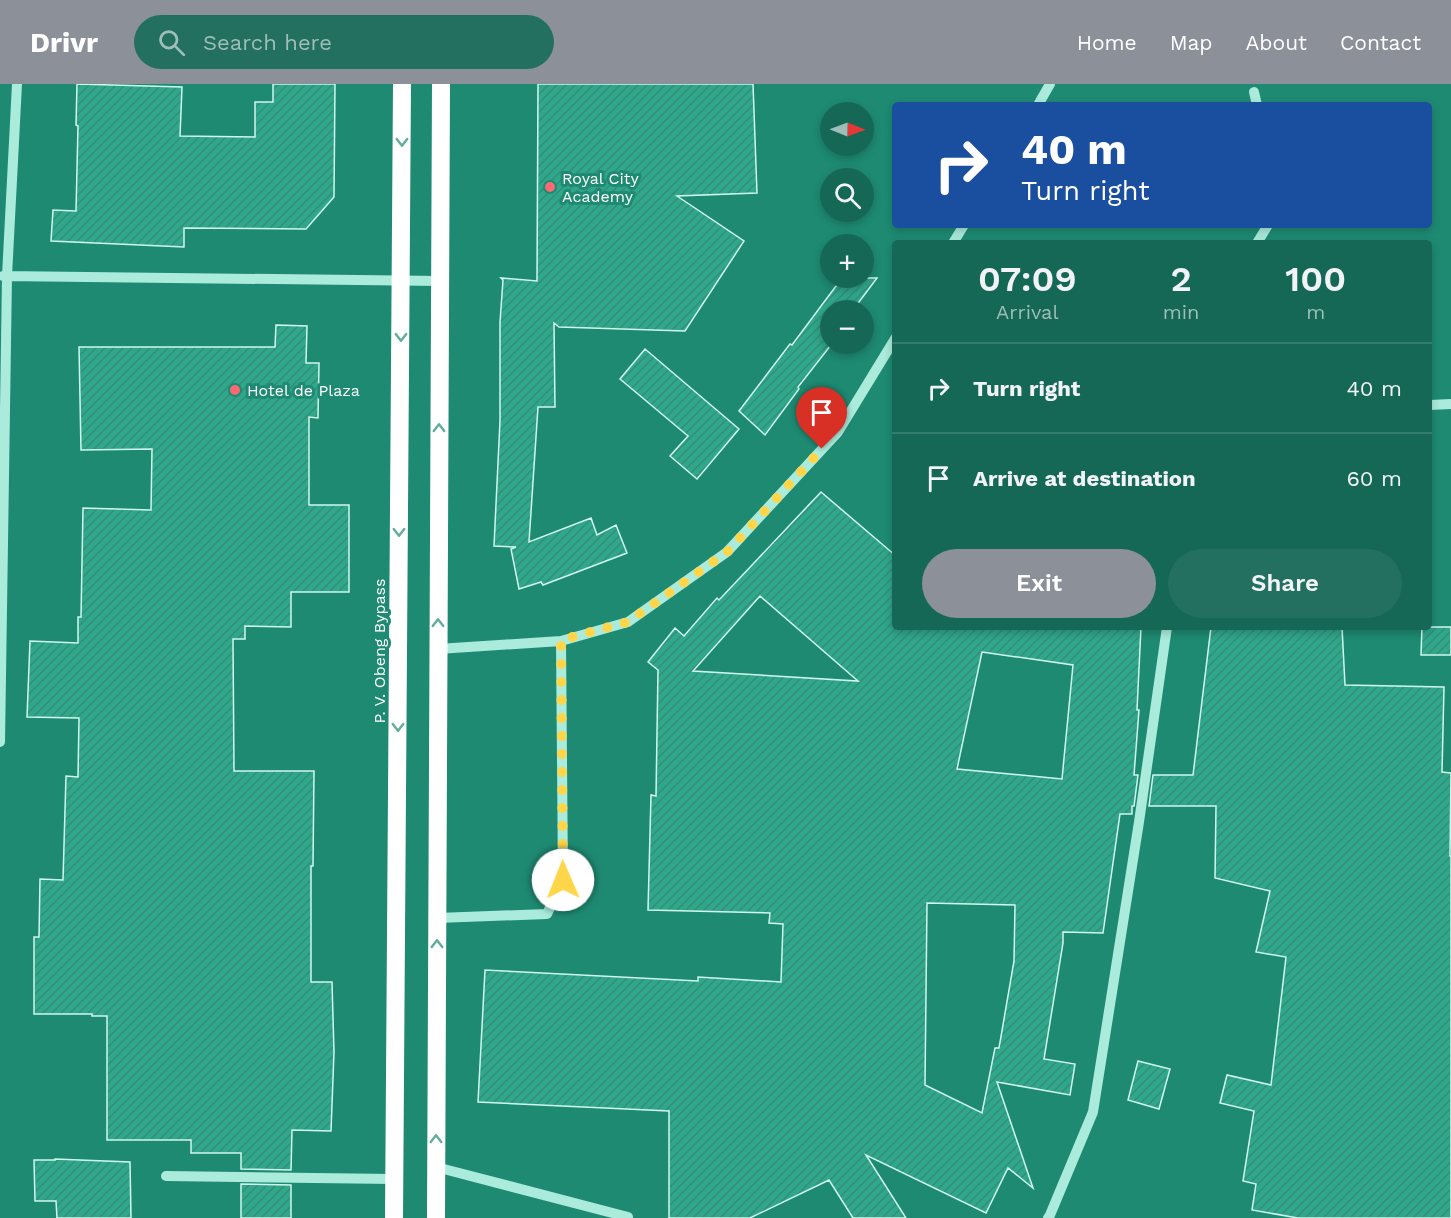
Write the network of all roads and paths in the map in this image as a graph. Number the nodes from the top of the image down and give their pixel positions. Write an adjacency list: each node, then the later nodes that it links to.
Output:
1 (17, 84): 8 (street)
2 (402, 84): 9 (highway, P. V. Obeng Bypass, one-way to 9)
3 (441, 84): 10 (highway)
4 (1050, 84): 6 (street)
5 (1254, 92): 7 (street)
6 (1040, 102)
7 (1256, 102)
8 (4, 276): 9 (street); 17 (street)
9 (401, 280): 10 (street); 21 (highway, P. V. Obeng Bypass, one-way to 21)
10 (440, 281): 16 (highway, one-way to 10)
11 (892, 344): 15 (street)
12 (1451, 404): 13 (street)
13 (1432, 405)
14 (1167, 630): 25 (street)
15 (561, 640): 16 (street); 18 (street)
16 (438, 649): 18 (highway)
17 (0, 742)
18 (437, 918): 19 (highway, one-way to 18)
19 (436, 1167): 22 (street); 24 (highway)
20 (166, 1176): 21 (street)
21 (394, 1179): 23 (highway, P. V. Obeng Bypass)
22 (628, 1217)
23 (394, 1218)
24 (436, 1218)
25 (1048, 1218)

